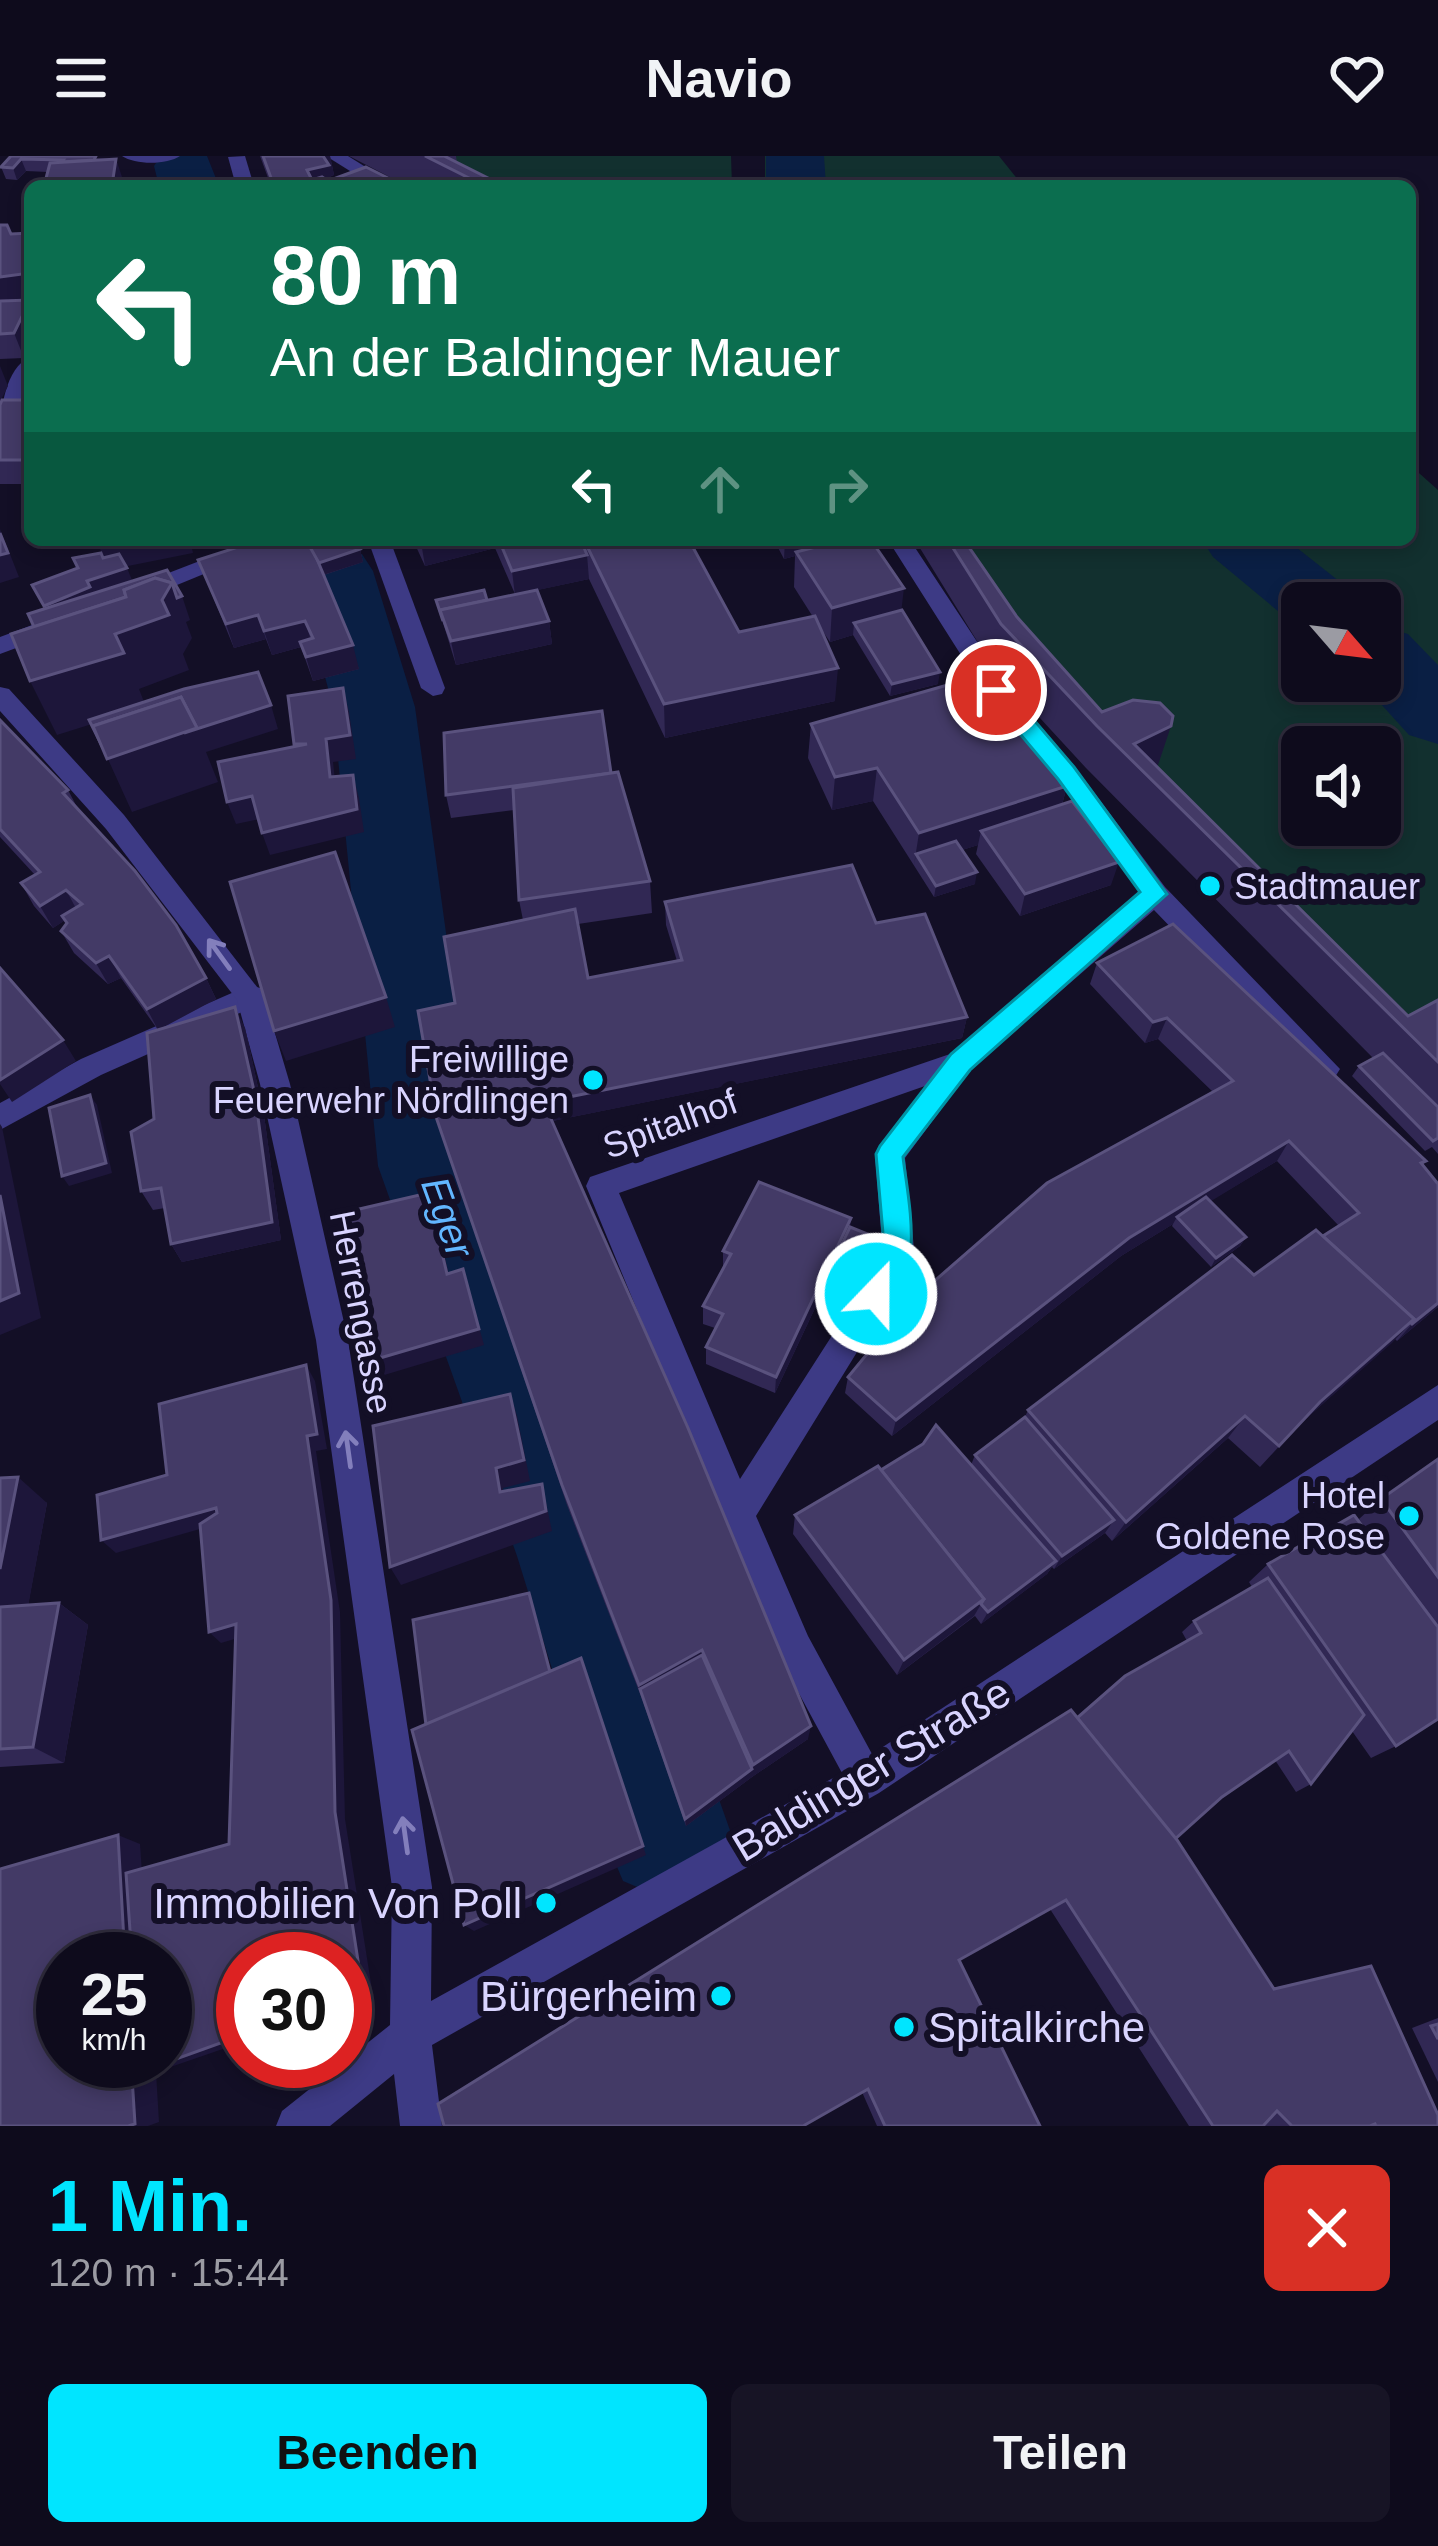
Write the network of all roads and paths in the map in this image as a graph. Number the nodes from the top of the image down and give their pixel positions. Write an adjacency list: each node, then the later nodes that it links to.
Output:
1 (167, 156): 3 (street)
2 (334, 156): 4 (street)
3 (136, 162)
4 (376, 180)
5 (24, 376): 6 (street)
6 (0, 430)
7 (259, 546): 10 (street)
8 (381, 546): 11 (street)
9 (903, 546): 13 (street)
10 (0, 646)
11 (433, 688)
12 (0, 695): 14 (street, Herrengasse, one-way to 12)
13 (1155, 894): 15 (street, Spitalhof); 16 (street)
14 (250, 996): 17 (street); 21 (street, Herrengasse, one-way to 14)
15 (960, 1062): 19 (street, Spitalhof); 19 (street, Spitalhof)
16 (1346, 1091)
17 (0, 1118)
18 (1438, 1401): 20 (street, Baldinger Straße)
19 (738, 1514): 20 (street, Spitalhof)
20 (866, 1780): 21 (street, Baldinger Straße)
21 (410, 2036): 22 (street, Baldinger Straße); 23 (street, Herrengasse)
22 (298, 2126)
23 (421, 2126)

